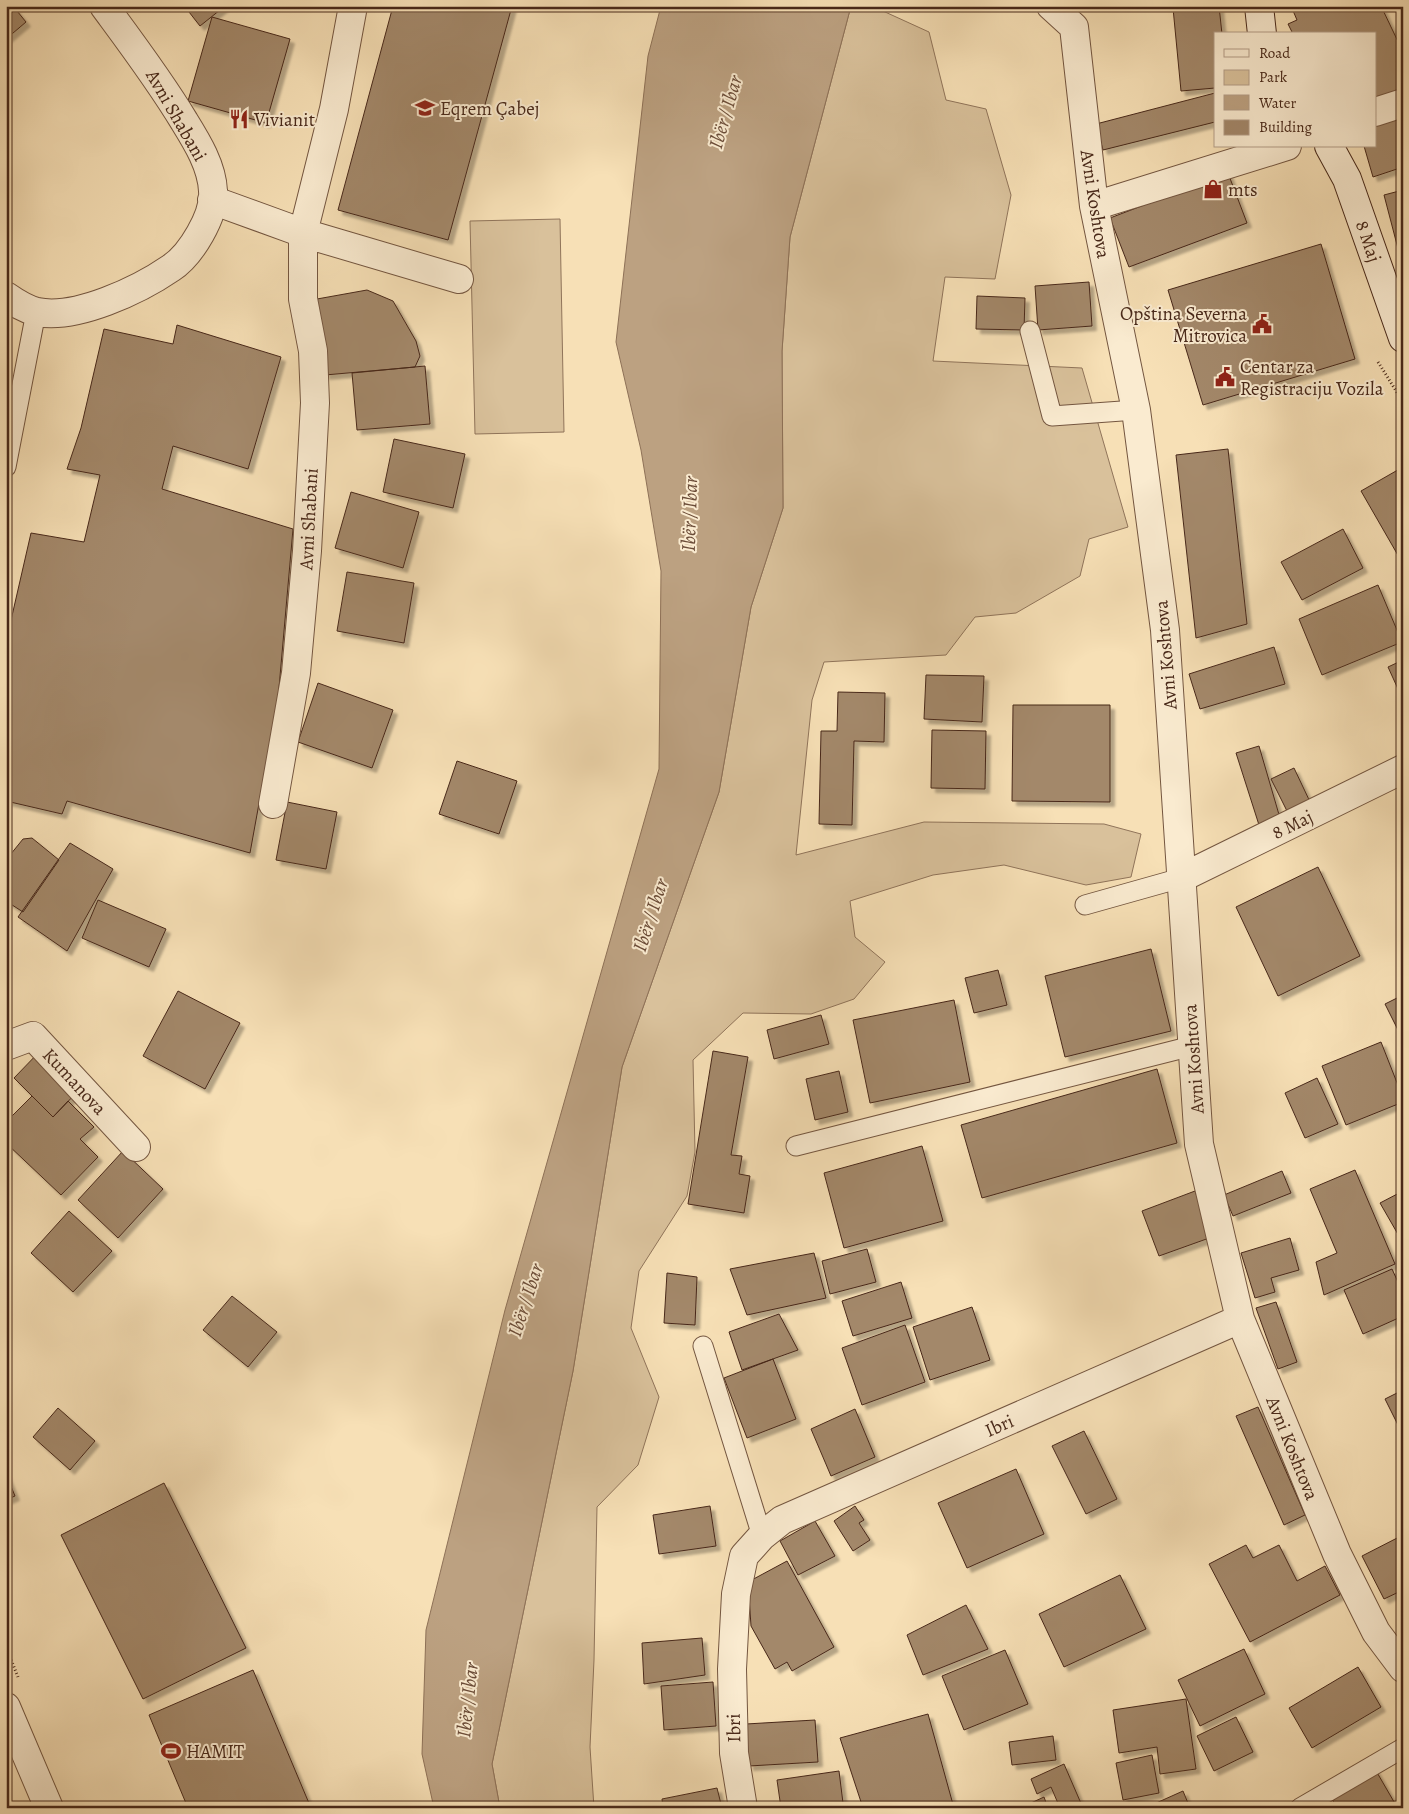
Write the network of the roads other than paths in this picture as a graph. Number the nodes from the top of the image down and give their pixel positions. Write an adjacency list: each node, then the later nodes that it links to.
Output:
1 (104, 6): 10 (street, Avni Shabani)
2 (353, 6): 12 (street, Avni Shabani)
3 (1051, 6): 11 (street, Avni Koshtova)
4 (1259, 6): 5 (street)
5 (1262, 32)
6 (1403, 103): 7 (street)
7 (1376, 112)
8 (1281, 148): 11 (street)
9 (1330, 148): 17 (street, 8 Maj)
10 (212, 200): 12 (street); 15 (street)
11 (1094, 206): 18 (street, Avni Koshtova)
12 (302, 233): 13 (street); 21 (street, Avni Shabani)
13 (459, 279)
14 (6, 296): 15 (street)
15 (36, 312): 19 (lane)
16 (1030, 331): 18 (lane)
17 (1403, 338)
18 (1136, 410): 22 (street, Avni Koshtova)
19 (6, 467)
20 (1403, 769): 22 (street, 8 Maj)
21 (273, 804)
22 (1181, 878): 23 (lane); 25 (street, Avni Koshtova)
23 (1085, 905)
24 (6, 1046): 27 (street, Kumanova)
25 (1192, 1046): 26 (lane); 28 (street, Avni Koshtova)
26 (796, 1146)
27 (136, 1147)
28 (1240, 1319): 30 (street, Ibri); 31 (street, Avni Koshtova)
29 (703, 1346): 30 (lane)
30 (762, 1536): 35 (street, Ibri)
31 (1403, 1668)
32 (6, 1707): 34 (street)
33 (1403, 1748): 36 (lane)
34 (49, 1808)
35 (743, 1808)
36 (1300, 1808)

